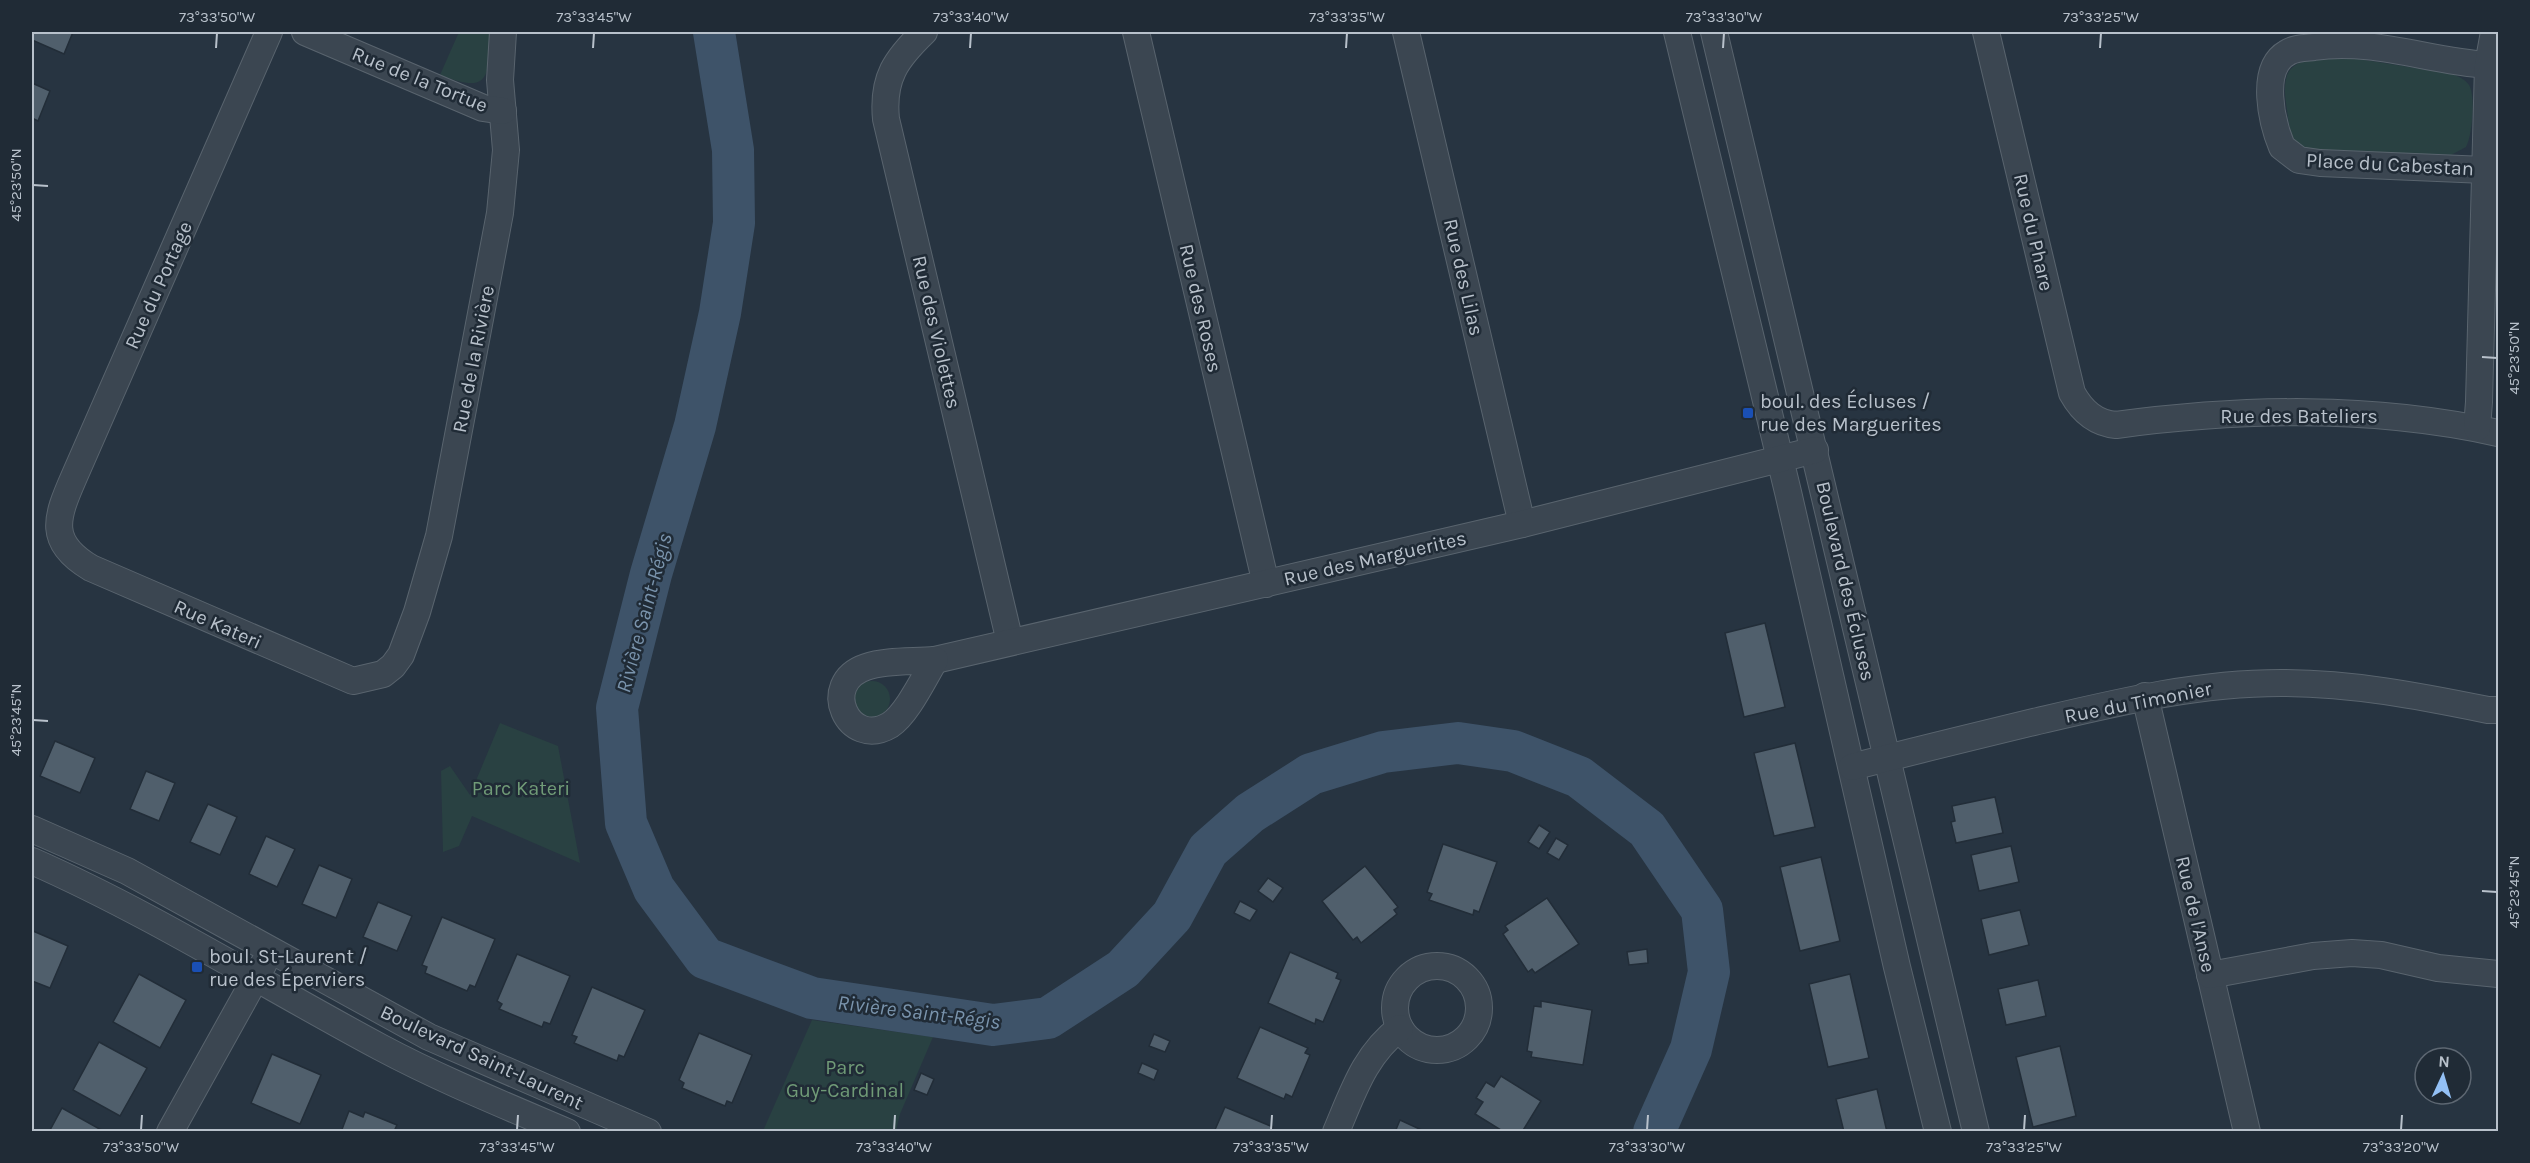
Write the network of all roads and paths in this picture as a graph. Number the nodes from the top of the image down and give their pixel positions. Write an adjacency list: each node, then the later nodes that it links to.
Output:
1 (269, 32): 19 (street, Rue du Portage)
2 (305, 32): 12 (street, Rue de la Tortue)
3 (503, 32): 12 (street, Rue de la Rivière)
4 (924, 32): 21 (street, Rue des Violettes)
5 (1136, 32): 20 (street, Rue des Roses)
6 (1406, 32): 18 (street, Rue des Lilas)
7 (1677, 32): 17 (street, Boulevard des Écluses)
8 (1714, 32): 16 (street, Boulevard des Écluses)
9 (1986, 32): 14 (street, Rue du Phare)
10 (2494, 32): 11 (street)
11 (2488, 65): 13 (street); 13 (street, Place du Cabestan)
12 (503, 111): 23 (street, Rue de la Rivière)
13 (2485, 170): 15 (street)
14 (2099, 422): 15 (street, Rue des Bateliers)
15 (2488, 430)
16 (1815, 450): 17 (street, Rue des Marguerites); 26 (street, Boulevard des Écluses)
17 (1779, 459): 18 (street, Rue des Marguerites); 27 (street, Boulevard des Écluses)
18 (1522, 524): 20 (street, Rue des Marguerites)
19 (62, 542): 23 (street, Rue Kateri)
20 (1266, 584): 21 (street, Rue des Marguerites)
21 (1010, 642): 22 (street, Rue des Marguerites)
22 (935, 660)
23 (383, 674)
24 (2145, 696): 25 (street, Rue du Timonier); 26 (street, Rue du Timonier); 32 (street, Rue de l'Anse)
25 (2499, 710)
26 (1888, 758): 27 (street, Rue du Timonier); 40 (street, Boulevard des Écluses)
27 (1852, 767): 39 (street, Boulevard des Écluses)
28 (32, 829): 30 (street, Boulevard Saint-Laurent)
29 (32, 861): 33 (street, Boulevard Saint-Laurent)
30 (271, 950): 33 (street); 37 (street, Boulevard Saint-Laurent)
31 (2499, 974): 32 (street)
32 (2210, 975): 41 (street, Rue de l'Anse)
33 (255, 978): 35 (street); 36 (street, Boulevard Saint-Laurent)
34 (1400, 1028): 38 (street)
35 (170, 1131)
36 (567, 1131)
37 (648, 1131)
38 (1336, 1131)
39 (1938, 1131)
40 (1976, 1131)
41 (2247, 1131)

